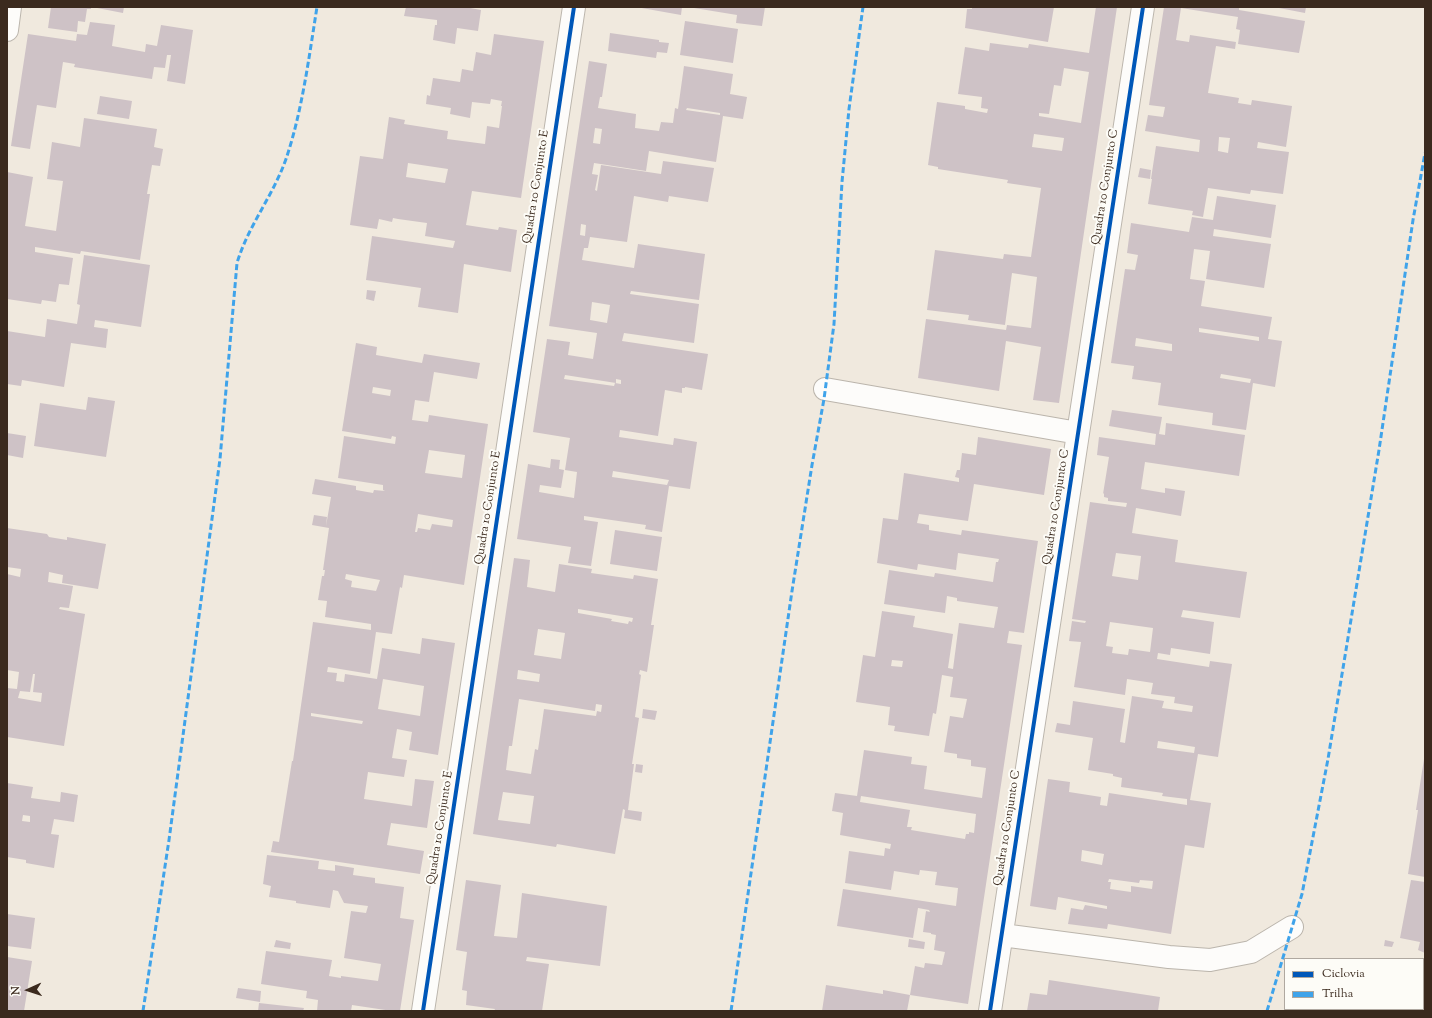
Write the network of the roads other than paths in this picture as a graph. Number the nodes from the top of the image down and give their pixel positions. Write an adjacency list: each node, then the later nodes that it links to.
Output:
1 (10, 7): 4 (street)
2 (574, 7): 9 (street, Quadra 10 Conjunto E)
3 (1144, 7): 6 (street, Quadra 10 Conjunto C)
4 (7, 30)
5 (825, 389): 6 (street)
6 (1078, 433): 8 (street, Quadra 10 Conjunto C)
7 (1292, 927): 8 (street)
8 (1002, 935): 10 (street, Quadra 10 Conjunto C)
9 (423, 1011)
10 (990, 1011)

